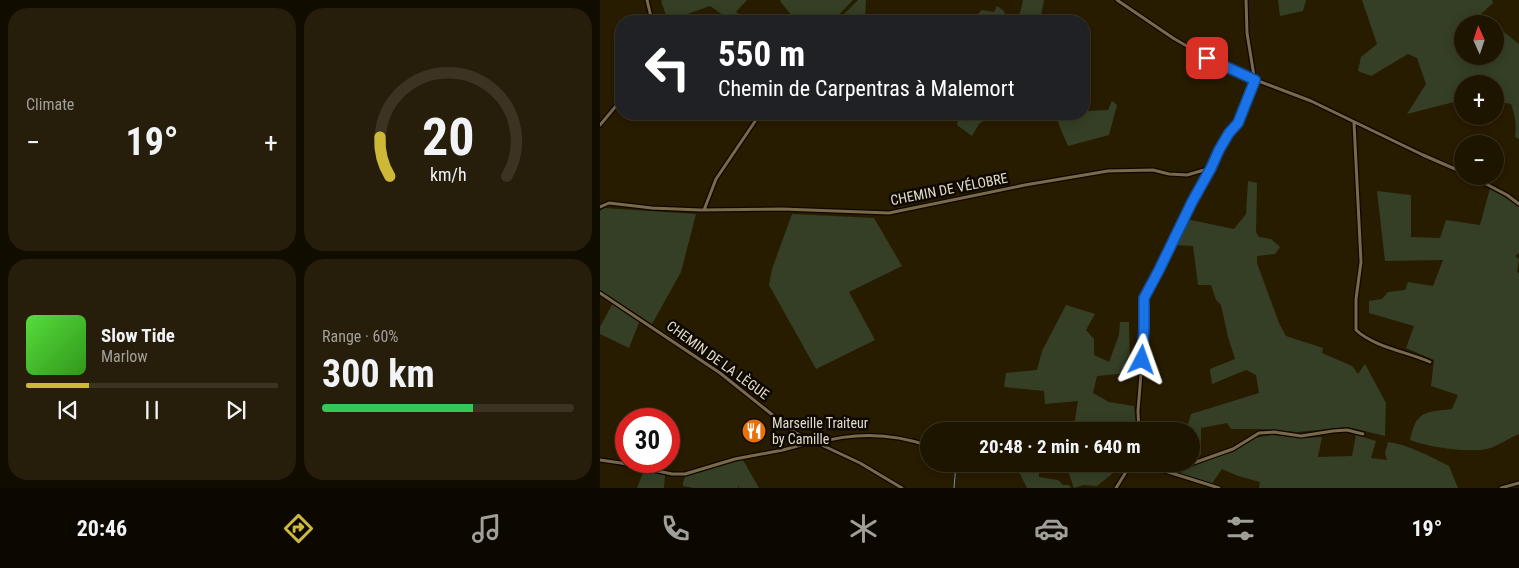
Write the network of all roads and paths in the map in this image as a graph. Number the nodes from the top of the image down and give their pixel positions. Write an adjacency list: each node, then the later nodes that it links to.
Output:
1 (647, 0): 4 (street)
2 (1117, 0): 5 (street)
3 (1246, 0): 5 (street)
4 (651, 15)
5 (1254, 79): 8 (street); 10 (street)
6 (615, 107): 9 (street)
7 (756, 120): 15 (street)
8 (1354, 123): 11 (street); 17 (street)
9 (600, 124)
10 (1211, 168): 15 (street, CHEMIN DE VÉLOBRE); 18 (street)
11 (1454, 168)
12 (1488, 185): 13 (street)
13 (1519, 204)
14 (600, 207): 15 (street, CHEMIN DE VÉLOBRE)
15 (704, 210)
16 (600, 293): 20 (street, CHEMIN DE LA LÈGUE)
17 (1430, 362)
18 (1139, 422)
19 (1364, 434): 23 (street)
20 (815, 442): 21 (street); 22 (street); 27 (street, CHEMIN DE LA LÈGUE)
21 (920, 443)
22 (600, 460)
23 (1200, 461)
24 (1126, 472): 28 (street)
25 (1168, 472): 29 (street)
26 (1519, 483): 31 (street)
27 (902, 488)
28 (1116, 488)
29 (1213, 488): 30 (street)
30 (1219, 488)
31 (1501, 488)

